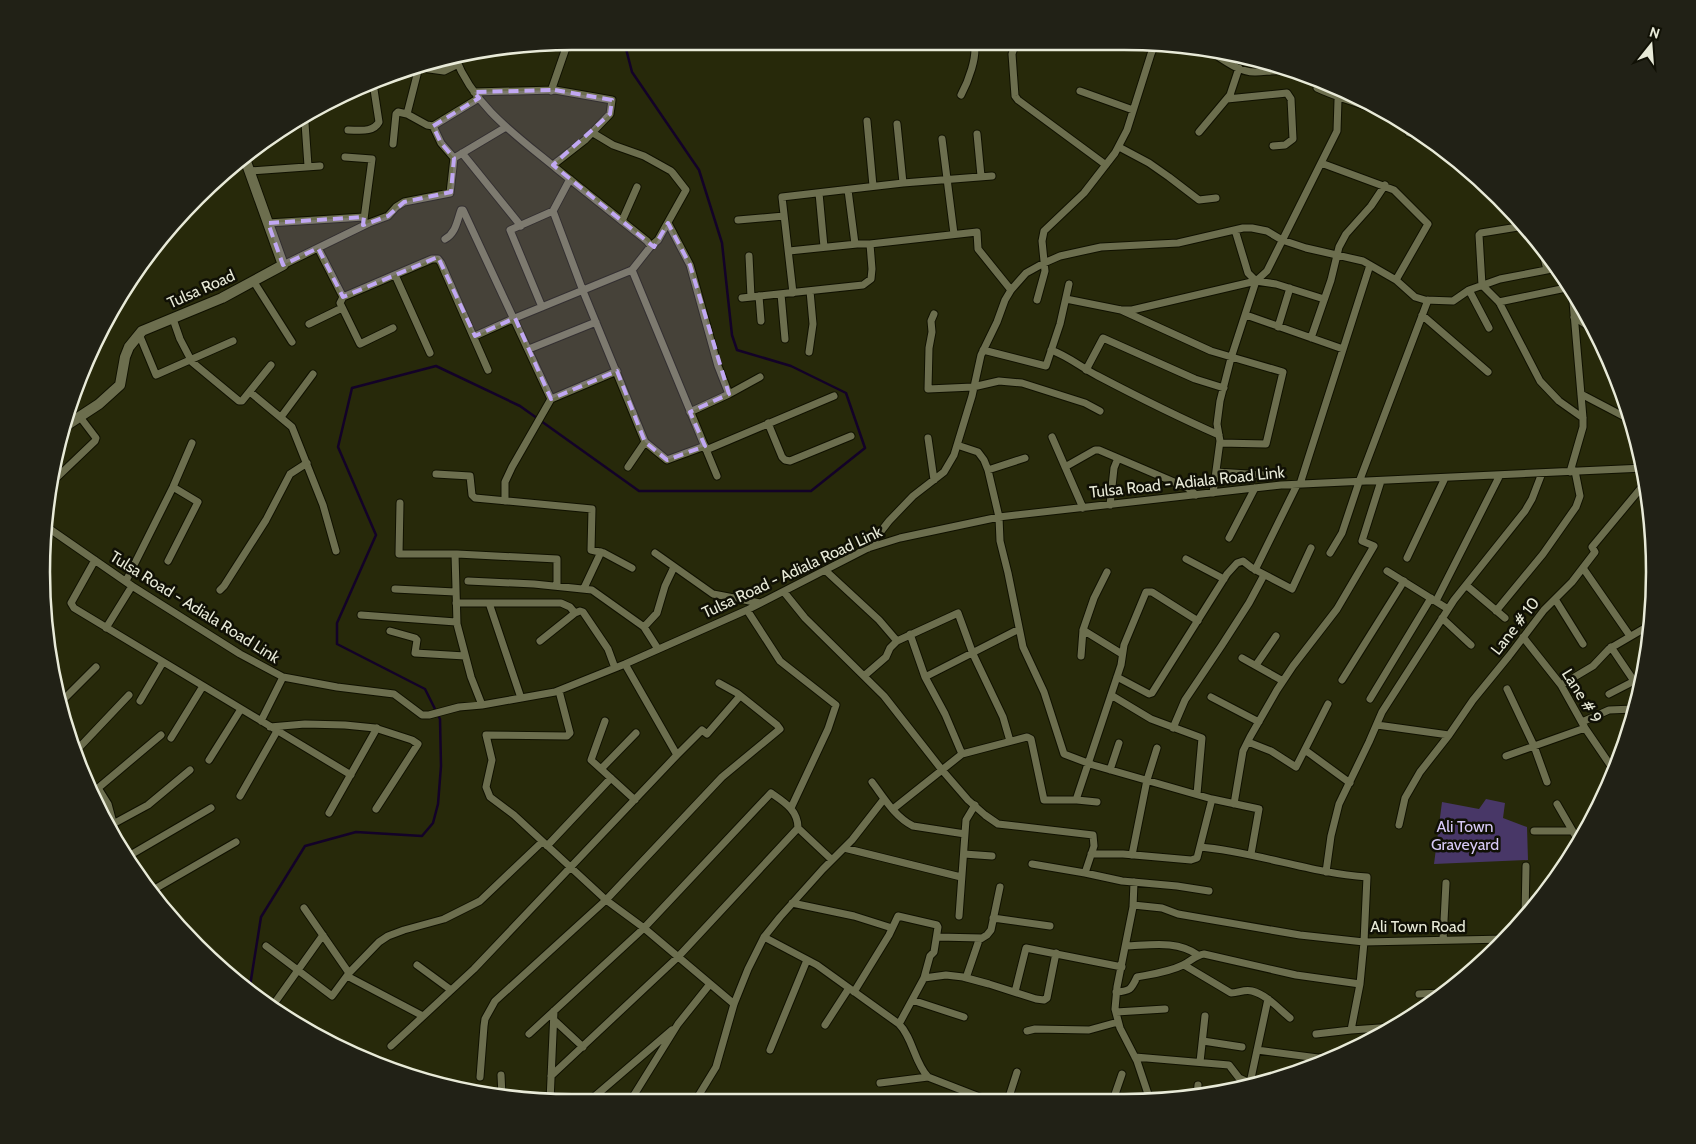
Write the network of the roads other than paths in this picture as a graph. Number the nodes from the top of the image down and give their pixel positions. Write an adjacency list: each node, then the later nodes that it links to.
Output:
1 (565, 50): 14 (street)
2 (976, 50): 17 (street)
3 (1013, 50): 41 (street)
4 (1152, 51): 21 (street)
5 (1225, 60): 8 (street)
6 (459, 63): 16 (street)
7 (452, 64): 9 (street)
8 (1239, 68): 10 (street); 19 (street)
9 (433, 69)
10 (1266, 70)
11 (415, 75): 22 (street)
12 (1317, 88): 18 (street)
13 (374, 89): 28 (street)
14 (551, 91): 16 (street); 29 (street)
15 (1080, 92): 21 (street)
16 (477, 95): 26 (street); 27 (street)
17 (961, 95)
18 (1338, 97)
19 (1227, 99): 30 (street); 34 (street)
20 (1338, 100): 39 (street)
21 (1133, 110): 35 (street)
22 (407, 114): 26 (street); 33 (street)
23 (867, 122): 52 (street)
24 (304, 124): 43 (street)
25 (897, 124): 50 (street)
26 (433, 126): 38 (street)
27 (506, 127): 36 (street); 42 (street)
28 (348, 130)
29 (593, 132): 42 (street); 63 (street)
30 (1199, 132)
31 (977, 134): 46 (street)
32 (942, 139): 49 (street)
33 (393, 144)
34 (1273, 146)
35 (1119, 147): 41 (street); 56 (street)
36 (462, 153): 38 (street); 64 (street)
37 (345, 157): 59 (street)
38 (454, 158): 65 (street)
39 (1321, 163): 51 (street); 70 (street)
40 (247, 164): 45 (main road)
41 (1106, 164): 79 (street)
42 (553, 165): 48 (street)
43 (308, 166): 44 (street); 45 (street)
44 (320, 166)
45 (249, 171): 62 (main road)
46 (981, 176): 47 (street); 49 (street)
47 (992, 176)
48 (570, 179): 57 (street); 61 (street)
49 (947, 179): 50 (street); 68 (street)
50 (902, 183): 52 (street)
51 (1385, 185): 77 (street); 86 (street)
52 (872, 186): 54 (street)
53 (637, 187): 61 (street)
54 (848, 190): 55 (street); 71 (street)
55 (819, 193): 58 (street); 74 (street)
56 (1216, 198)
57 (553, 210): 64 (street); 95 (street)
58 (784, 216): 60 (street); 76 (street)
59 (364, 217): 62 (street); 65 (street)
60 (738, 220)
61 (622, 221): 73 (street)
62 (268, 223): 81 (main road)
63 (668, 223): 73 (street); 149 (street)
64 (521, 226): 109 (street)
65 (362, 227): 75 (street)
66 (1515, 227): 90 (street)
67 (1234, 230): 70 (street); 79 (street); 87 (street)
68 (954, 234): 72 (street); 92 (street)
69 (446, 239): 116 (street)
70 (1282, 240): 77 (street); 87 (street)
71 (854, 244): 72 (street); 74 (street)
72 (870, 244): 96 (street)
73 (651, 246): 83 (street)
74 (824, 247): 76 (street)
75 (318, 248): 81 (street); 101 (street)
76 (789, 251): 97 (street)
77 (1338, 255): 80 (street); 105 (street)
78 (749, 256): 100 (street)
79 (1044, 262): 92 (street); 104 (street)
80 (1370, 264): 86 (street); 132 (street)
81 (283, 265): 88 (main road, Tulsa Road)
82 (1546, 265): 84 (street)
83 (632, 270): 95 (street); 154 (street)
84 (1547, 270): 90 (street)
85 (396, 275): 101 (street); 126 (street); 136 (street)
86 (1396, 280): 106 (street)
87 (1256, 281): 91 (street); 111 (street); 113 (street)
88 (254, 282): 115 (main road, Tulsa Road); 130 (street)
89 (1069, 284): 103 (street)
90 (1482, 285): 93 (street); 107 (street)
91 (1290, 288): 105 (street); 122 (street)
92 (1011, 290): 133 (street)
93 (1469, 290): 106 (street); 124 (street)
94 (1563, 290): 107 (street)
95 (583, 291): 109 (street); 118 (street)
96 (810, 291): 97 (street); 135 (street)
97 (793, 293): 98 (street)
98 (781, 294): 99 (street); 127 (street)
99 (759, 296): 100 (street); 119 (street)
100 (751, 297): 102 (street)
101 (343, 298): 110 (street)
102 (742, 298)
103 (1066, 299): 111 (street); 134 (street)
104 (1037, 300)
105 (1324, 300): 128 (street)
106 (1428, 300): 114 (street)
107 (1499, 302): 158 (street)
108 (1573, 306): 117 (street)
109 (542, 307): 116 (street)
110 (342, 308): 121 (street); 123 (street)
111 (1121, 310): 137 (street)
112 (934, 314): 146 (street)
113 (1246, 315): 122 (street); 137 (street)
114 (1422, 315): 143 (street); 187 (street)
115 (173, 318): 125 (main road, Tulsa Road); 138 (street)
116 (515, 318): 126 (street); 131 (street)
117 (1574, 318): 120 (street); 150 (street)
118 (596, 322): 131 (street); 142 (street)
119 (761, 322)
120 (1582, 323)
121 (309, 324)
122 (1278, 327): 128 (street)
123 (393, 328)
124 (1489, 328)
125 (139, 334): 138 (street); 156 (main road)
126 (475, 336): 140 (street)
127 (784, 338)
128 (1311, 338): 132 (street)
129 (233, 341): 138 (street)
130 (292, 342)
131 (529, 349): 152 (street)
132 (1343, 349): 188 (street)
133 (983, 350): 134 (street); 146 (street)
134 (1051, 350): 141 (street)
135 (809, 352)
136 (430, 353)
137 (1231, 358): 147 (street); 164 (street)
138 (190, 359): 148 (street)
139 (271, 365): 148 (street)
140 (488, 370)
141 (1086, 370): 147 (street); 164 (street)
142 (617, 371): 152 (street); 165 (street)
143 (1488, 372)
144 (313, 374): 157 (street)
145 (760, 377): 149 (street)
146 (974, 387): 153 (street); 167 (street)
147 (1224, 388): 164 (street)
148 (250, 392): 157 (street)
149 (729, 394): 154 (street)
150 (1581, 394): 155 (street); 158 (street)
151 (834, 396): 160 (street)
152 (550, 401): 194 (street)
153 (1100, 411)
154 (690, 412): 168 (street)
155 (1621, 415)
156 (80, 417): 159 (main road); 180 (street)
157 (281, 417): 171 (street)
158 (1583, 418): 176 (street)
159 (73, 422)
160 (768, 423): 161 (street); 168 (street)
161 (851, 436)
162 (1052, 437): 173 (street)
163 (928, 438): 185 (street)
164 (1219, 439): 177 (street)
165 (645, 442): 168 (street); 172 (street)
166 (192, 443): 189 (street)
167 (957, 444): 174 (street); 185 (street)
168 (705, 448): 183 (street)
169 (1025, 458): 174 (street)
170 (1118, 458): 173 (street); 193 (street); 196 (street)
171 (307, 464): 203 (street); 228 (street)
172 (628, 467)
173 (1065, 467): 197 (street)
174 (988, 470): 198 (street)
175 (1636, 470): 176 (street, Tulsa Road - Adiala Road Link)
176 (1572, 471): 178 (street, Tulsa Road - Adiala Road Link); 238 (street)
177 (1216, 472): 181 (street); 192 (street)
178 (1542, 473): 182 (street, Tulsa Road - Adiala Road Link); 224 (street)
179 (436, 474): 194 (street)
180 (59, 475)
181 (1264, 475)
182 (1500, 475): 184 (street, Tulsa Road - Adiala Road Link); 232 (street)
183 (717, 476)
184 (1445, 478): 186 (street, Tulsa Road - Adiala Road Link); 208 (street)
185 (934, 480): 201 (street)
186 (1382, 481): 187 (street, Tulsa Road - Adiala Road Link); 276 (street)
187 (1359, 482): 188 (street, Tulsa Road - Adiala Road Link); 206 (street)
188 (1298, 485): 190 (street, Tulsa Road - Adiala Road Link); 215 (street)
189 (173, 487): 211 (street); 223 (street)
190 (1255, 488): 192 (street, Tulsa Road - Adiala Road Link); 200 (street)
191 (1639, 490): 214 (street, Lane # 10)
192 (1213, 493): 193 (street, Tulsa Road - Adiala Road Link)
193 (1196, 495): 196 (street, Tulsa Road - Adiala Road Link)
194 (505, 501): 204 (street)
195 (400, 503): 207 (street)
196 (1110, 505): 197 (street, Tulsa Road - Adiala Road Link)
197 (1083, 508): 198 (street, Tulsa Road - Adiala Road Link)
198 (998, 517): 201 (street, Tulsa Road - Adiala Road Link); 247 (street)
199 (52, 530): 210 (street, Tulsa Road - Adiala Road Link)
200 (1229, 538)
201 (868, 548): 216 (street, Tulsa Road - Adiala Road Link)
202 (1311, 548): 219 (street)
203 (336, 551)
204 (601, 552): 213 (street); 226 (street)
205 (655, 553): 212 (street)
206 (1330, 553)
207 (455, 554): 225 (street); 229 (street)
208 (1407, 558)
209 (1186, 559): 220 (street)
210 (94, 560): 223 (street, Tulsa Road - Adiala Road Link); 246 (street)
211 (168, 561)
212 (674, 567): 235 (street); 245 (street)
213 (632, 568)
214 (1583, 568): 231 (street, Lane # 10); 253 (street)
215 (1254, 570): 219 (street); 220 (street)
216 (826, 571): 230 (street, Tulsa Road - Adiala Road Link); 256 (street)
217 (1387, 571): 222 (street)
218 (1107, 572): 249 (street)
219 (1264, 575): 302 (street)
220 (1224, 579): 243 (street)
221 (468, 581): 225 (street)
222 (1404, 581): 232 (street); 275 (street)
223 (129, 584): 246 (street); 272 (street, Tulsa Road - Adiala Road Link)
224 (1466, 585): 236 (street); 238 (street)
225 (557, 586): 226 (street)
226 (584, 588): 245 (street)
227 (395, 589): 229 (street)
228 (220, 590)
229 (455, 592): 233 (street)
230 (784, 592): 235 (street, Tulsa Road - Adiala Road Link); 271 (street)
231 (1554, 599): 254 (street, Lane # 10); 257 (street)
232 (1433, 600): 236 (street); 290 (street)
233 (456, 603): 234 (street); 244 (street)
234 (489, 603): 239 (street); 289 (street)
235 (760, 603): 237 (street, Tulsa Road - Adiala Road Link)
236 (1448, 609): 241 (street)
237 (746, 610): 260 (street, Tulsa Road - Adiala Road Link); 343 (street)
238 (1496, 611): 242 (street)
239 (575, 613): 255 (street); 270 (street)
240 (361, 615): 244 (street)
241 (1442, 618): 258 (street); 299 (street)
242 (1505, 618)
243 (1198, 621): 262 (street); 274 (street)
244 (456, 622): 263 (street)
245 (644, 627): 260 (street)
246 (106, 628): 266 (street)
247 (1019, 629): 261 (street); 319 (street)
248 (1643, 629): 253 (street)
249 (1083, 630): 262 (street); 264 (street)
250 (390, 631): 263 (street)
251 (910, 634): 256 (street); 261 (street); 273 (street)
252 (1276, 636): 268 (street)
253 (1630, 636): 259 (street)
254 (1524, 637): 279 (street, Lane # 9); 306 (street, Lane # 10)
255 (540, 641)
256 (897, 641): 271 (street)
257 (1583, 644)
258 (1471, 645)
259 (1611, 647): 277 (street); 279 (street)
260 (658, 649): 267 (street, Tulsa Road - Adiala Road Link)
261 (973, 654): 273 (street); 308 (street)
262 (1122, 654): 274 (street)
263 (465, 656): 293 (street)
264 (1080, 656)
265 (1242, 658): 268 (street)
266 (163, 662): 280 (street); 291 (street)
267 (624, 664): 270 (street, Tulsa Road - Adiala Road Link); 316 (street)
268 (1256, 666): 276 (street)
269 (96, 667): 287 (street)
270 (615, 668): 282 (street, Tulsa Road - Adiala Road Link)
271 (864, 676): 323 (street)
272 (283, 677): 293 (street, Tulsa Road - Adiala Road Link); 297 (street)
273 (925, 677): 315 (street)
274 (1117, 677): 285 (street)
275 (1342, 680)
276 (1283, 681): 298 (street)
277 (1634, 681): 283 (street)
278 (718, 683): 286 (street)
279 (1561, 685): 300 (street, Lane # 9)
280 (203, 686): 295 (street); 307 (street)
281 (1507, 689): 312 (street)
282 (559, 691): 289 (street, Tulsa Road - Adiala Road Link); 356 (street)
283 (1609, 694)
284 (129, 695): 311 (street)
285 (1111, 695): 302 (street); 319 (street)
286 (740, 696): 316 (street); 377 (street)
287 (65, 697)
288 (1211, 697): 298 (street)
289 (521, 698): 293 (street, Tulsa Road - Adiala Road Link)
290 (1370, 699)
291 (140, 701)
292 (1328, 704): 314 (street)
293 (482, 705)
294 (1627, 709): 300 (street)
295 (241, 710): 297 (street); 318 (street)
296 (605, 721): 321 (street)
297 (261, 722): 303 (street)
298 (1259, 722): 309 (street)
299 (1377, 725): 306 (street); 329 (street)
300 (1583, 725): 312 (street); 320 (street, Lane # 9)
301 (377, 728): 303 (street); 325 (street); 344 (street)
302 (1173, 728): 332 (street)
303 (273, 729): 325 (street); 333 (street)
304 (636, 732): 321 (street)
305 (161, 735): 331 (street)
306 (1449, 735): 349 (street, Lane # 10)
307 (171, 738)
308 (1010, 741): 315 (street); 337 (street)
309 (1248, 742): 314 (street); 339 (street)
310 (1119, 743): 324 (street)
311 (80, 746)
312 (1534, 746): 317 (street); 330 (street)
313 (1157, 748): 327 (street)
314 (1305, 750): 329 (street)
315 (962, 754): 323 (street)
316 (677, 755): 336 (street)
317 (1506, 756)
318 (209, 760)
319 (1088, 763): 324 (street); 337 (street)
320 (1609, 763)
321 (601, 769): 326 (street)
322 (190, 770): 348 (street)
323 (942, 770): 341 (street); 345 (street)
324 (1110, 770): 327 (street)
325 (351, 775): 346 (street)
326 (611, 778): 336 (street); 356 (street)
327 (1147, 780): 332 (street); 363 (street)
328 (872, 782): 334 (street)
329 (1350, 782): 369 (street)
330 (1547, 782)
331 (98, 788): 347 (street)
332 (1196, 794): 335 (street)
333 (240, 796)
334 (884, 799): 345 (street); 358 (street)
335 (1212, 799): 339 (street); 357 (street)
336 (635, 800): 368 (street)
337 (1076, 800): 338 (street)
338 (1097, 802)
339 (1234, 804): 362 (street)
340 (1557, 804): 352 (street)
341 (975, 805): 353 (street); 361 (street)
342 (211, 808): 359 (street)
343 (791, 808): 350 (street); 385 (street)
344 (376, 809)
345 (893, 809): 353 (street)
346 (329, 813)
347 (111, 816)
348 (115, 823)
349 (1399, 825)
350 (798, 828): 365 (street); 398 (street)
351 (1534, 831): 352 (street)
352 (1571, 831): 354 (street)
353 (965, 834): 360 (street)
354 (1574, 836)
355 (236, 842): 375 (street)
356 (544, 844): 368 (street); 404 (street)
357 (1200, 847): 362 (street); 363 (street)
358 (844, 848): 365 (street); 371 (street)
359 (132, 853)
360 (964, 854): 364 (street); 371 (street)
361 (1091, 854): 363 (street); 370 (street)
362 (1251, 854): 369 (street)
363 (1132, 855)
364 (992, 856)
365 (832, 860): 378 (street)
366 (1032, 864): 370 (street)
367 (1526, 866): 380 (street)
368 (572, 867): 377 (street); 409 (street)
369 (1326, 872): 393 (street, Ali Town Road)
370 (1085, 873): 372 (street)
371 (962, 877): 382 (street)
372 (1134, 882): 376 (street); 379 (street)
373 (1446, 883): 392 (street)
374 (1000, 887): 383 (street)
375 (157, 888)
376 (1209, 891)
377 (606, 900): 385 (street); 449 (street)
378 (792, 903): 386 (street); 388 (street)
379 (1133, 905): 393 (street); 395 (street)
380 (1525, 905)
381 (304, 908): 387 (street)
382 (959, 916)
383 (993, 918): 384 (street); 390 (street)
384 (1050, 926)
385 (644, 928): 398 (street); 420 (street)
386 (892, 928): 389 (street); 410 (street)
387 (323, 935): 403 (street); 404 (street)
388 (764, 937): 399 (street); 418 (street)
389 (937, 937): 390 (street); 405 (street)
390 (982, 938): 406 (street)
391 (1495, 939): 392 (street, Ali Town Road)
392 (1443, 940): 393 (street, Ali Town Road)
393 (1364, 942): 408 (street)
394 (266, 946): 403 (street)
395 (1126, 946): 397 (street); 402 (street)
396 (1056, 953): 402 (street); 411 (street); 411 (street)
397 (1198, 955): 401 (street); 408 (street)
398 (678, 957): 407 (street); 438 (street)
399 (808, 960): 410 (street); 440 (street)
400 (417, 965): 409 (street)
401 (1184, 965): 412 (street); 415 (street)
402 (1122, 967): 412 (street)
403 (298, 970): 404 (street); 417 (street)
404 (348, 974): 422 (street)
405 (924, 978): 406 (street); 416 (street)
406 (966, 978): 411 (street)
407 (710, 984): 418 (street); 428 (street)
408 (1360, 984): 432 (street)
409 (451, 990): 422 (street)
410 (852, 990): 429 (street); 430 (street)
411 (1015, 992)
412 (1116, 992): 421 (street)
413 (1419, 994): 414 (street)
414 (1432, 994)
415 (1268, 999): 425 (street); 441 (street)
416 (912, 1000): 424 (street); 429 (street)
417 (276, 1001)
418 (734, 1004): 461 (street)
419 (1165, 1009): 421 (street)
420 (554, 1011): 426 (street); 434 (street)
421 (1116, 1012): 427 (street)
422 (423, 1016): 437 (street)
423 (1206, 1016): 436 (street)
424 (964, 1017)
425 (1290, 1018)
426 (554, 1020): 438 (street); 448 (street)
427 (1118, 1022): 433 (street); 442 (street)
428 (678, 1024): 459 (street); 460 (street)
429 (899, 1024): 450 (street)
430 (825, 1025)
431 (1377, 1028): 432 (street)
432 (1351, 1030): 435 (street)
433 (1027, 1031)
434 (529, 1034)
435 (1316, 1034)
436 (1203, 1041): 439 (street); 444 (street)
437 (391, 1046)
438 (583, 1046): 448 (street)
439 (1242, 1047)
440 (770, 1050)
441 (1257, 1050): 443 (street); 451 (street)
442 (1135, 1056): 444 (street); 458 (street)
443 (1314, 1058)
444 (1200, 1062): 452 (street)
445 (1017, 1072): 463 (street)
446 (1122, 1074): 464 (street)
447 (501, 1075): 456 (street)
448 (552, 1076): 457 (street)
449 (480, 1077)
450 (928, 1077): 453 (street); 462 (street)
451 (1253, 1077)
452 (1243, 1080)
453 (880, 1082)
454 (1198, 1085): 455 (street)
455 (1198, 1089)
456 (502, 1090)
457 (551, 1093)
458 (1148, 1093)
459 (596, 1094)
460 (635, 1094)
461 (699, 1094)
462 (972, 1094)
463 (1010, 1094)
464 (1115, 1094)

